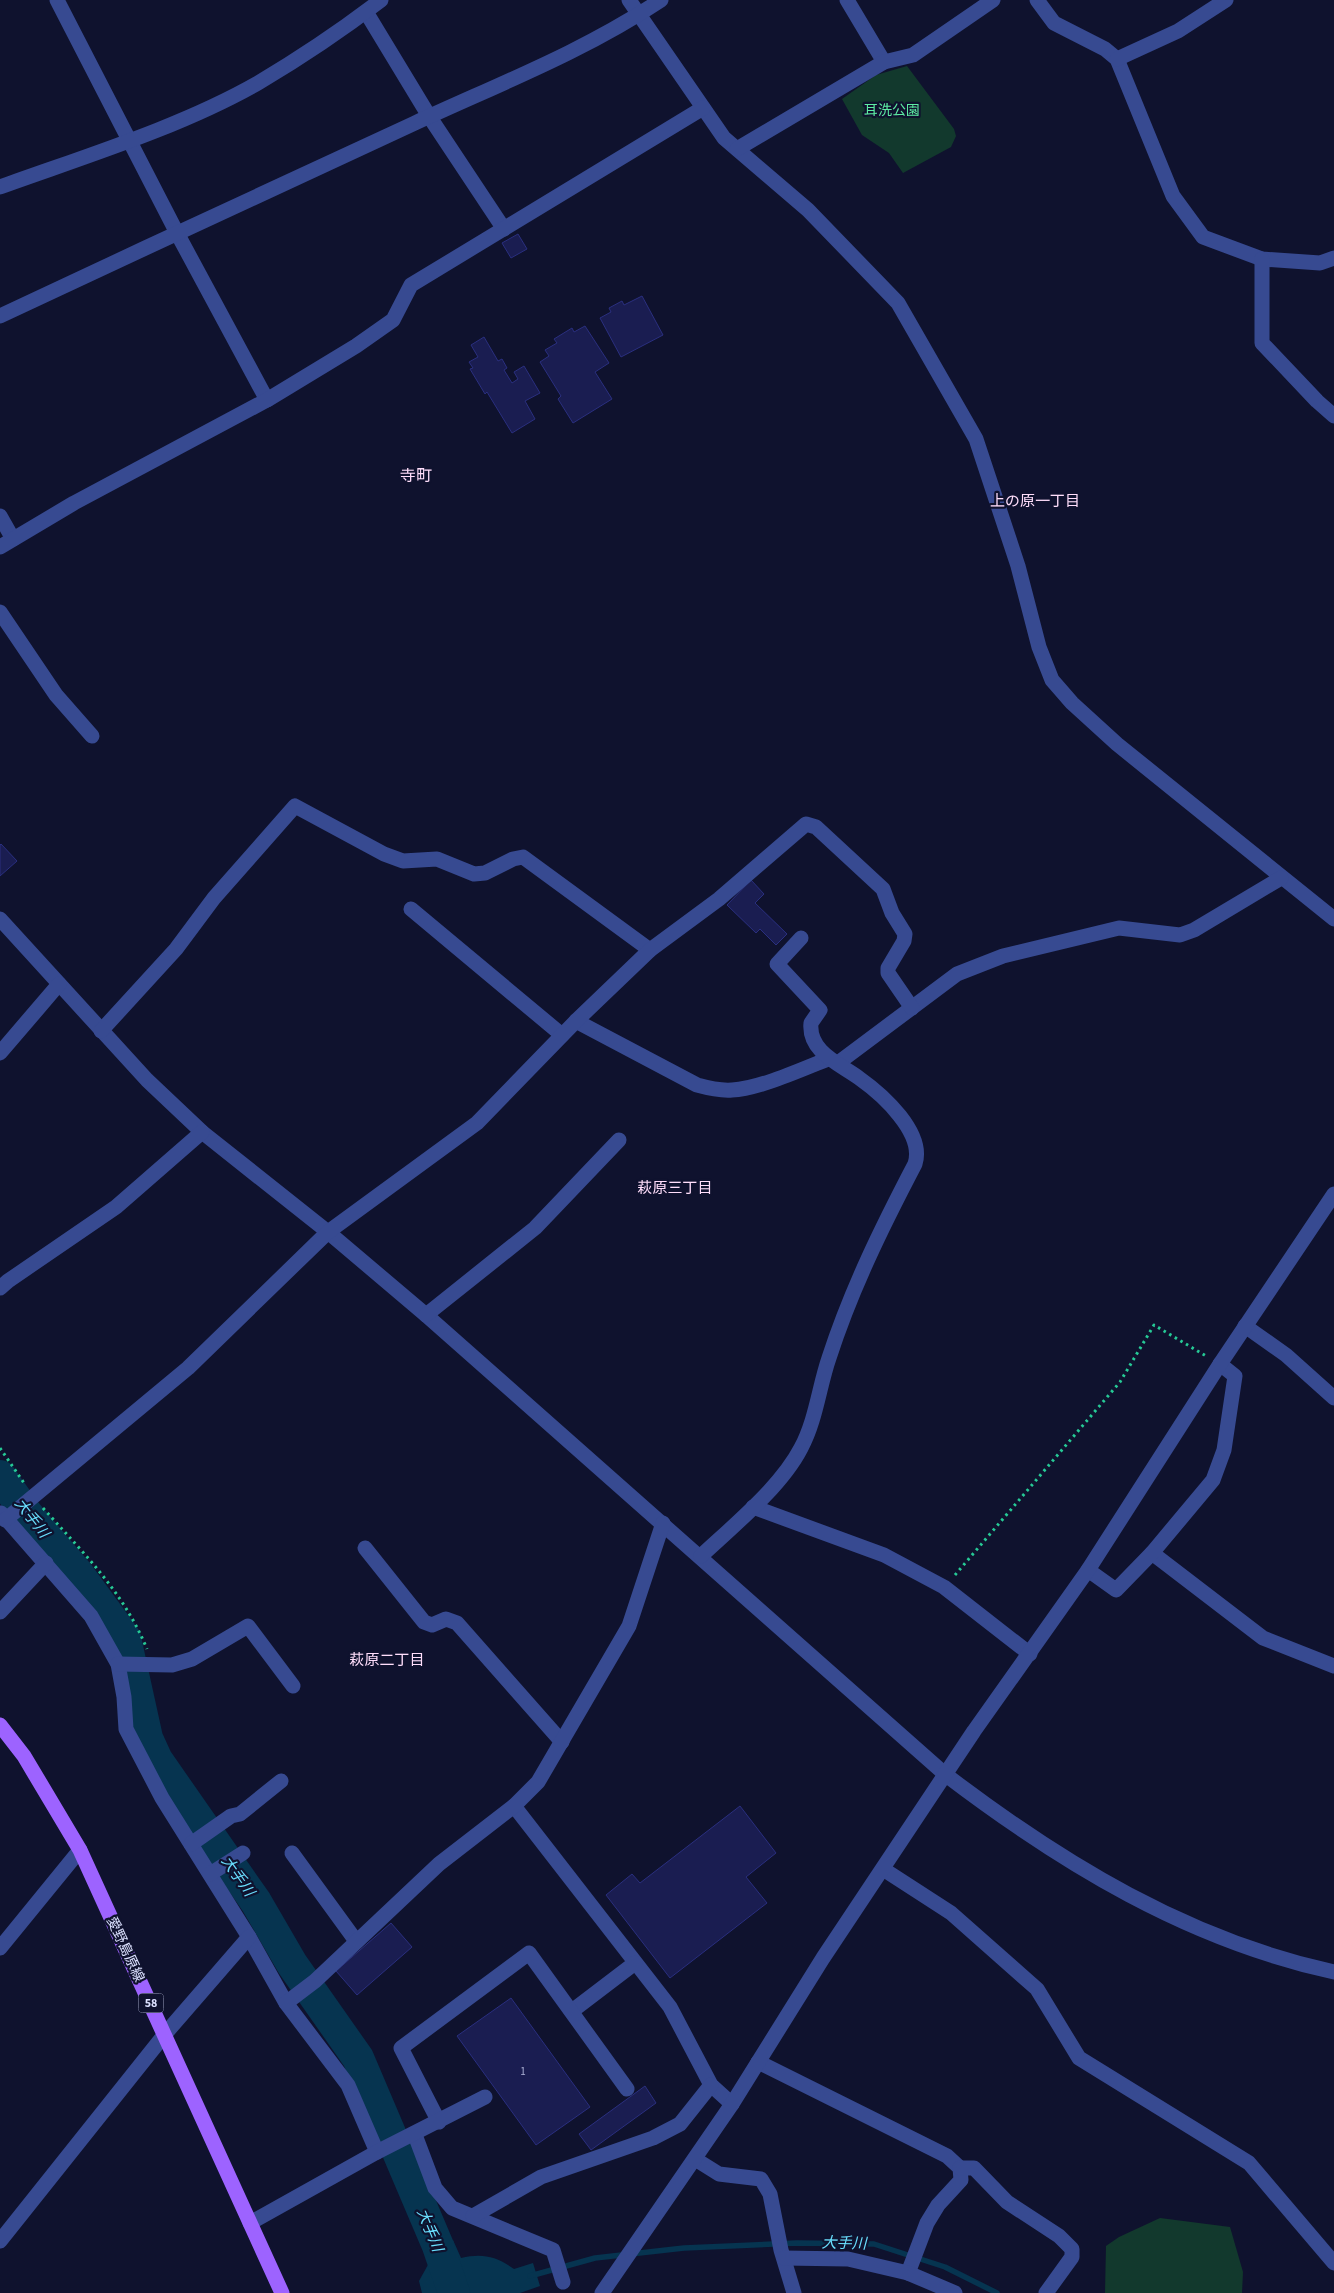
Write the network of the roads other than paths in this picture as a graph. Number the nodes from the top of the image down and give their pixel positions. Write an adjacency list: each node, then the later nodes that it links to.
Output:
1 (57, 0): 15 (street)
2 (381, 0): 9 (street)
3 (630, 0): 10 (street)
4 (661, 0): 10 (street)
5 (847, 0): 12 (street)
6 (994, 0): 12 (street)
7 (1037, 0): 11 (street)
8 (1226, 0): 11 (street)
9 (366, 12): 14 (street); 15 (street)
10 (640, 14): 13 (street); 14 (street)
11 (1117, 59): 21 (street)
12 (884, 62): 16 (street)
13 (703, 108): 16 (street); 18 (street)
14 (429, 116): 18 (street); 19 (street)
15 (131, 139): 17 (street); 19 (street)
16 (737, 149): 29 (street)
17 (0, 187)
18 (504, 228): 23 (street)
19 (177, 233): 22 (street); 23 (street)
20 (1334, 258): 21 (street)
21 (1262, 259): 24 (street)
22 (0, 316)
23 (267, 400): 26 (street)
24 (1334, 416)
25 (0, 516): 26 (street)
26 (6, 543)
27 (0, 612): 28 (street)
28 (92, 736)
29 (1282, 878): 32 (street); 36 (street)
30 (410, 909): 39 (street)
31 (0, 919): 35 (street)
32 (1334, 919)
33 (801, 938): 41 (street)
34 (650, 950): 36 (street); 37 (street); 38 (street)
35 (59, 984): 38 (street); 40 (street)
36 (912, 1008): 41 (street)
37 (576, 1021): 39 (street); 41 (street)
38 (101, 1031): 42 (street)
39 (562, 1035): 45 (street)
40 (0, 1053)
41 (833, 1061): 51 (street)
42 (202, 1132): 45 (street); 46 (street)
43 (619, 1140): 47 (street)
44 (1334, 1194): 48 (street)
45 (328, 1232): 47 (street); 52 (street)
46 (3, 1281)
47 (426, 1315): 53 (street)
48 (1245, 1326): 49 (street); 50 (street)
49 (1220, 1364): 55 (street); 58 (street)
50 (1334, 1398)
51 (754, 1507): 56 (street); 60 (street)
52 (5, 1515): 57 (street)
53 (663, 1523): 56 (street); 65 (street)
54 (365, 1548): 65 (street)
55 (1152, 1553): 58 (street); 62 (street)
56 (701, 1556): 66 (street)
57 (46, 1563): 59 (street); 61 (street)
58 (1088, 1570): 60 (street)
59 (0, 1612)
60 (1030, 1654): 66 (street)
61 (120, 1664): 63 (street); 69 (street)
62 (1334, 1666)
63 (293, 1686)
64 (0, 1725): 70 (main road, 愛野島原線 / 58)
65 (562, 1742): 68 (street)
66 (946, 1776): 73 (street); 79 (street)
67 (281, 1781): 69 (street)
68 (514, 1806): 76 (street); 78 (street)
69 (194, 1841): 74 (street)
70 (80, 1850): 77 (street); 82 (main road, 愛野島原線 / 58)
71 (292, 1853): 76 (street)
72 (241, 1855): 74 (street)
73 (883, 1869): 83 (street); 97 (street)
74 (214, 1872): 75 (street)
75 (249, 1937): 80 (street); 82 (street)
76 (356, 1942): 80 (street)
77 (0, 1948)
78 (635, 1963): 81 (street); 84 (street)
79 (1334, 1972)
80 (289, 2001): 90 (street)
81 (572, 2011): 85 (street); 88 (street)
82 (165, 2034): 94 (main road, 愛野島原線 / 58); 95 (street)
83 (758, 2062): 87 (street); 92 (street)
84 (711, 2085): 87 (street); 93 (street)
85 (627, 2089)
86 (485, 2098): 88 (street)
87 (732, 2104): 91 (street)
88 (440, 2122): 89 (street)
89 (411, 2137): 90 (street); 93 (street)
90 (380, 2151): 94 (street)
91 (695, 2159): 96 (street); 101 (street)
92 (960, 2168): 98 (street); 104 (street)
93 (473, 2216): 99 (street)
94 (250, 2223): 100 (main road, 愛野島原線 / 58)
95 (0, 2241)
96 (783, 2254): 98 (street); 102 (street)
97 (1334, 2263)
98 (909, 2269): 103 (street)
99 (563, 2282)
100 (282, 2293)
101 (602, 2293)
102 (794, 2293)
103 (955, 2293)
104 (1046, 2293)

